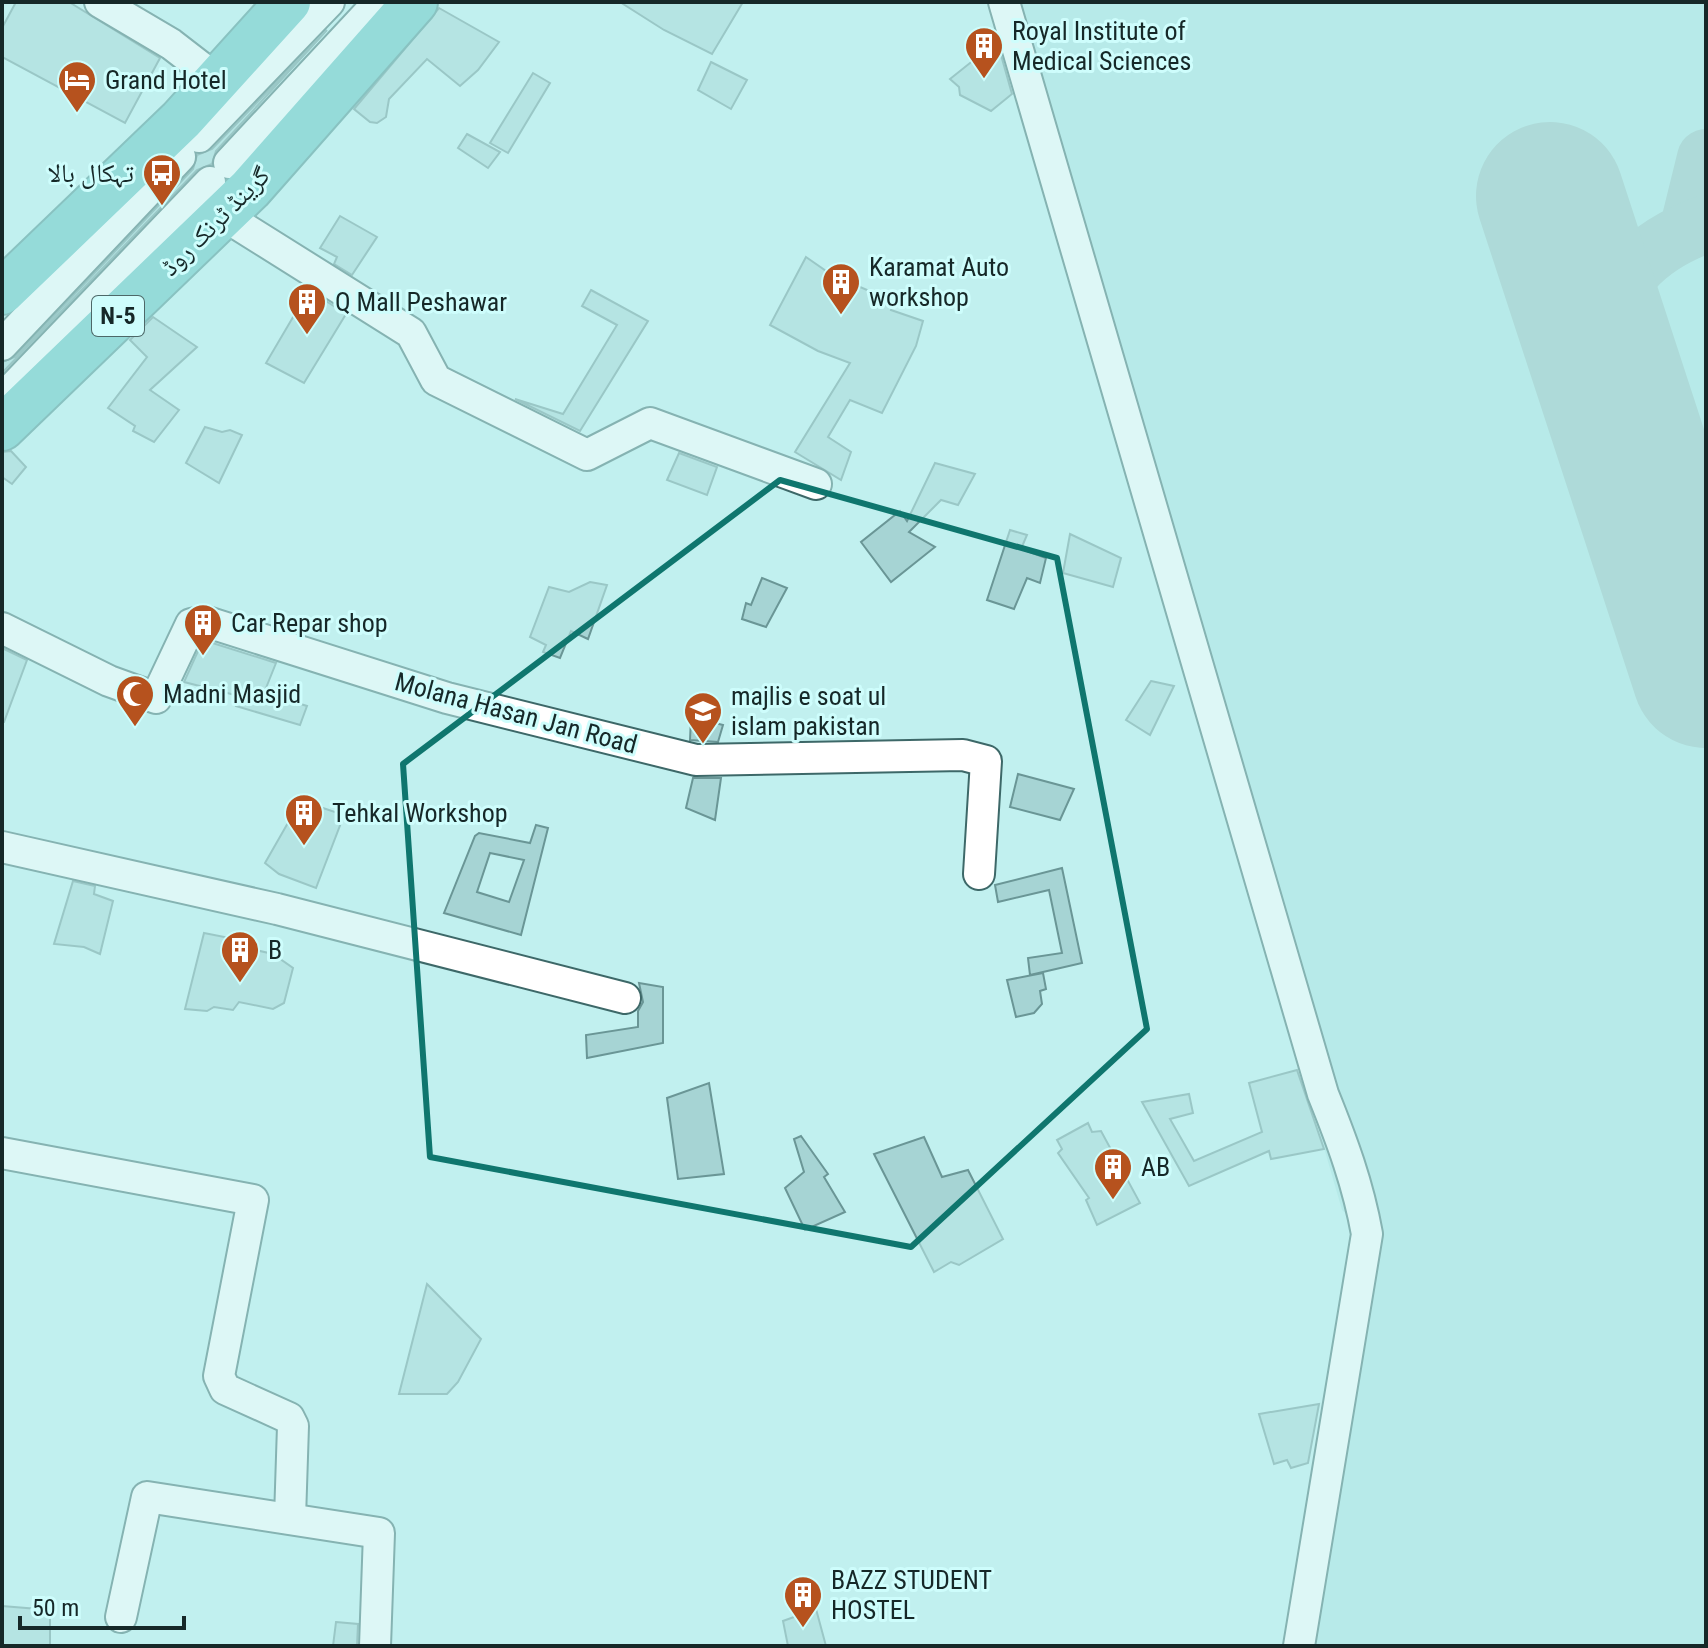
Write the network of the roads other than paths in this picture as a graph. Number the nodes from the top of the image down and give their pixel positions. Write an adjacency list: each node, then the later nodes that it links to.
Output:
1 (100, 2): 7 (street)
2 (288, 2): 7 (highway)
3 (329, 2): 10 (street)
4 (379, 2): 8 (street)
5 (415, 2): 8 (highway, گرینڈ ٹرنک روڈ / N-5)
6 (1004, 2): 22 (street)
7 (215, 78): 9 (highway)
8 (220, 187): 11 (street); 12 (highway, گرینڈ ٹرنک روڈ / N-5); 13 (street)
9 (5, 282)
10 (2, 345)
11 (2, 399)
12 (2, 428)
13 (816, 484)
14 (2, 628): 16 (street, Molana Hasan Jan Road)
15 (2, 847): 17 (street)
16 (979, 874)
17 (625, 998)
18 (2, 1153): 19 (street)
19 (290, 1518): 20 (street); 21 (street)
20 (121, 1617)
21 (375, 1646)
22 (1299, 1646)

